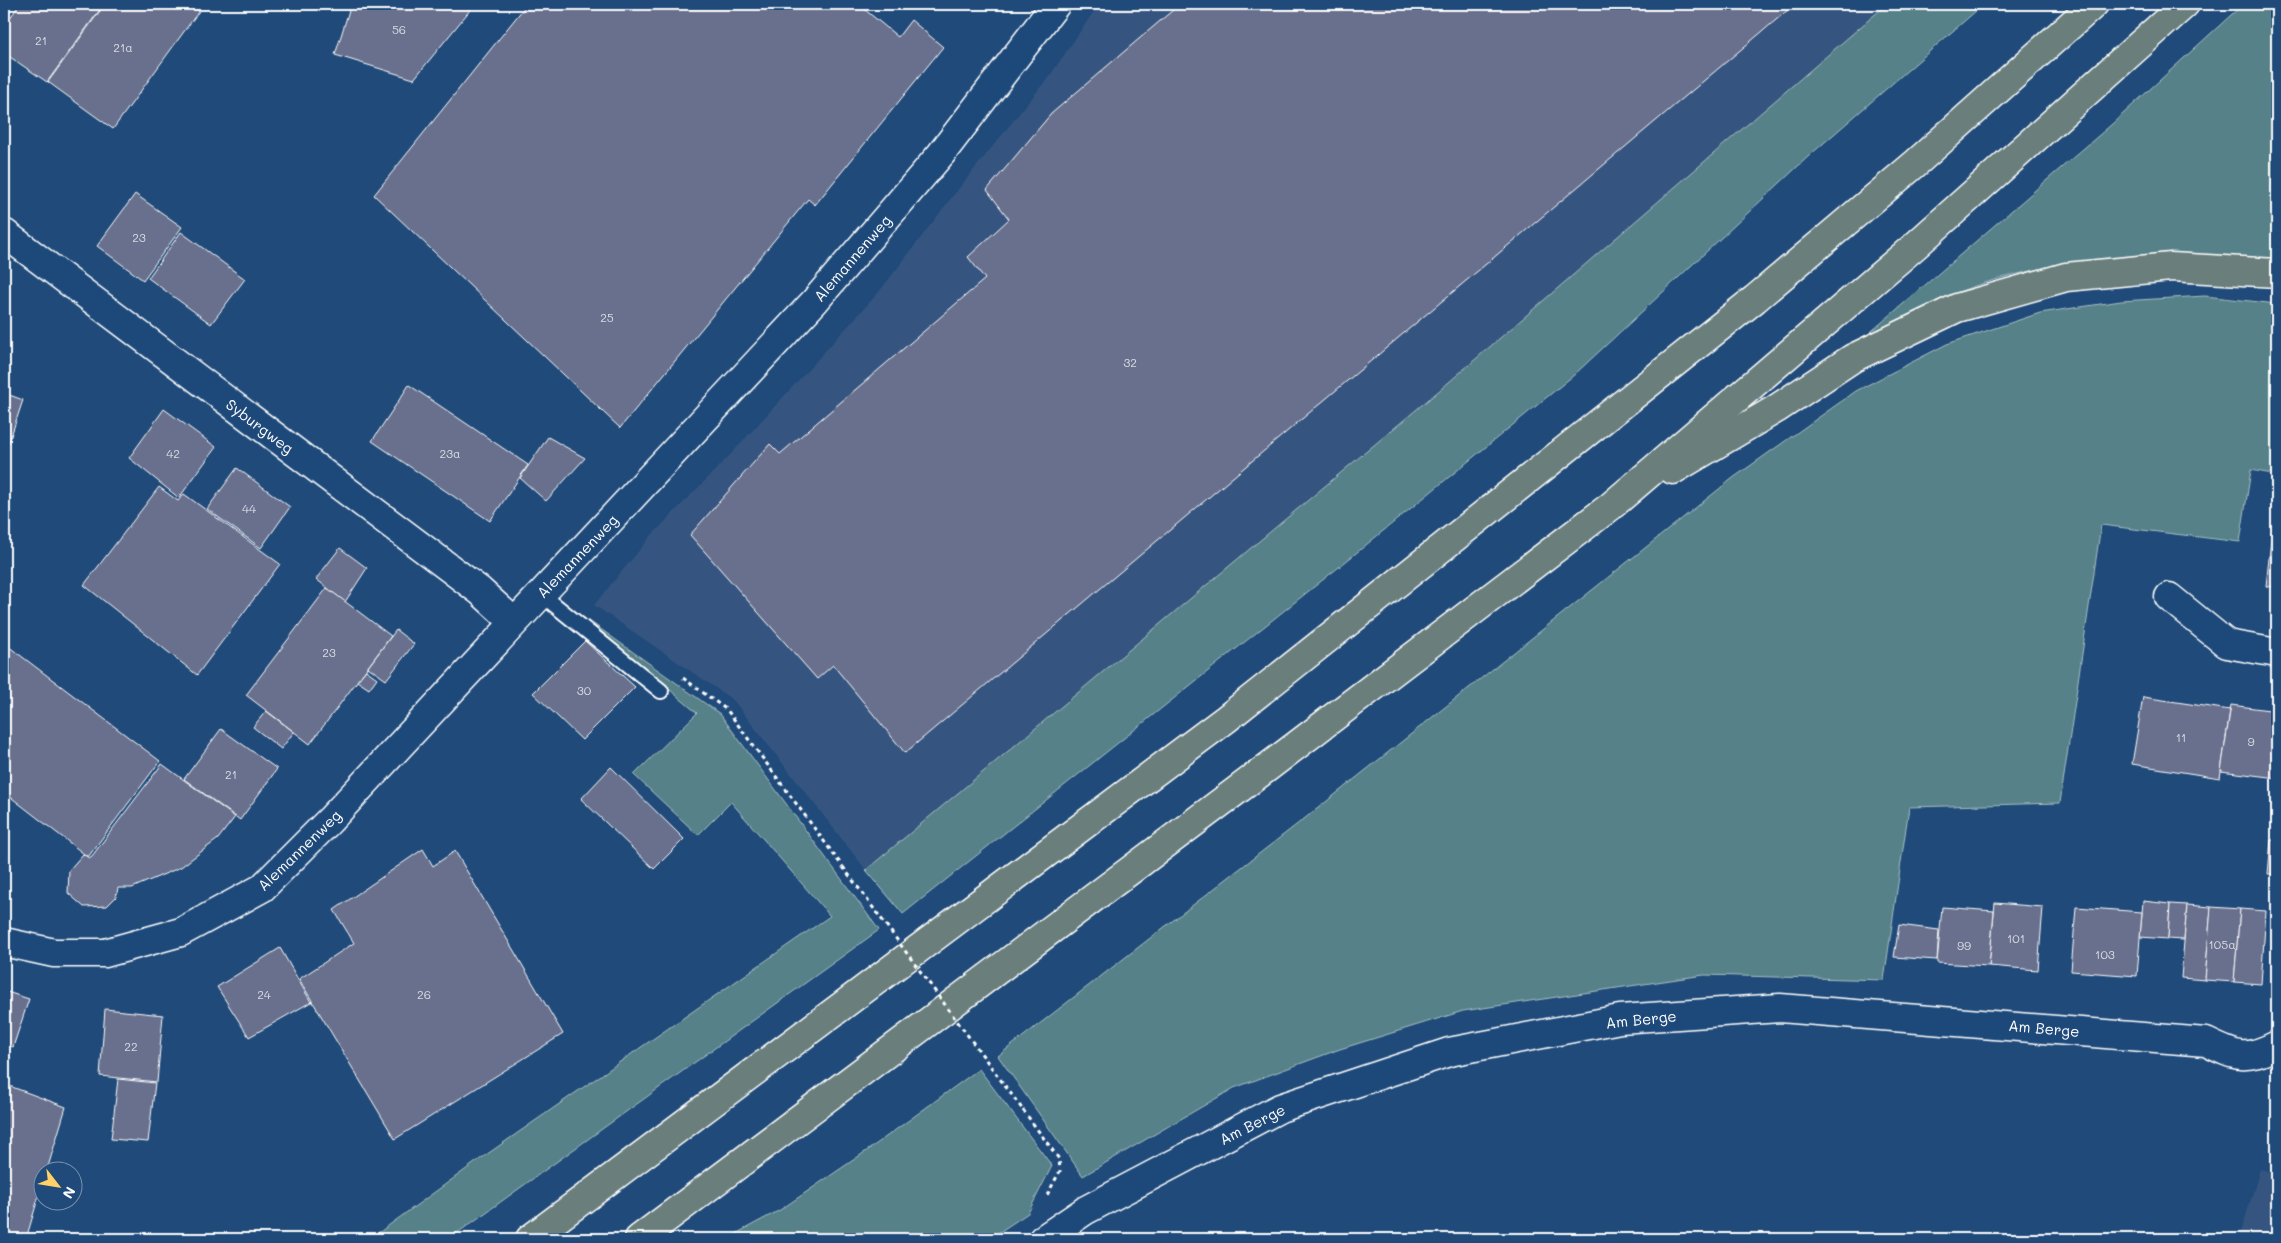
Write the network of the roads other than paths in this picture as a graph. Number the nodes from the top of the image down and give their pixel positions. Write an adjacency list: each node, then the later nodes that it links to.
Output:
1 (1056, 4): 7 (street, Alemannenweg)
2 (2094, 4): 14 (highway)
3 (2185, 4): 6 (highway)
4 (4, 233): 9 (street, Syburgweg)
5 (2277, 273): 6 (highway)
6 (1611, 506): 15 (highway)
7 (541, 594): 9 (street, Alemannenweg); 11 (lane)
8 (2169, 597): 10 (street)
9 (514, 622): 12 (street, Alemannenweg)
10 (2277, 653)
11 (660, 691)
12 (4, 942)
13 (2277, 1046): 16 (street, Am Berge)
14 (530, 1239)
15 (639, 1239)
16 (1043, 1239)

